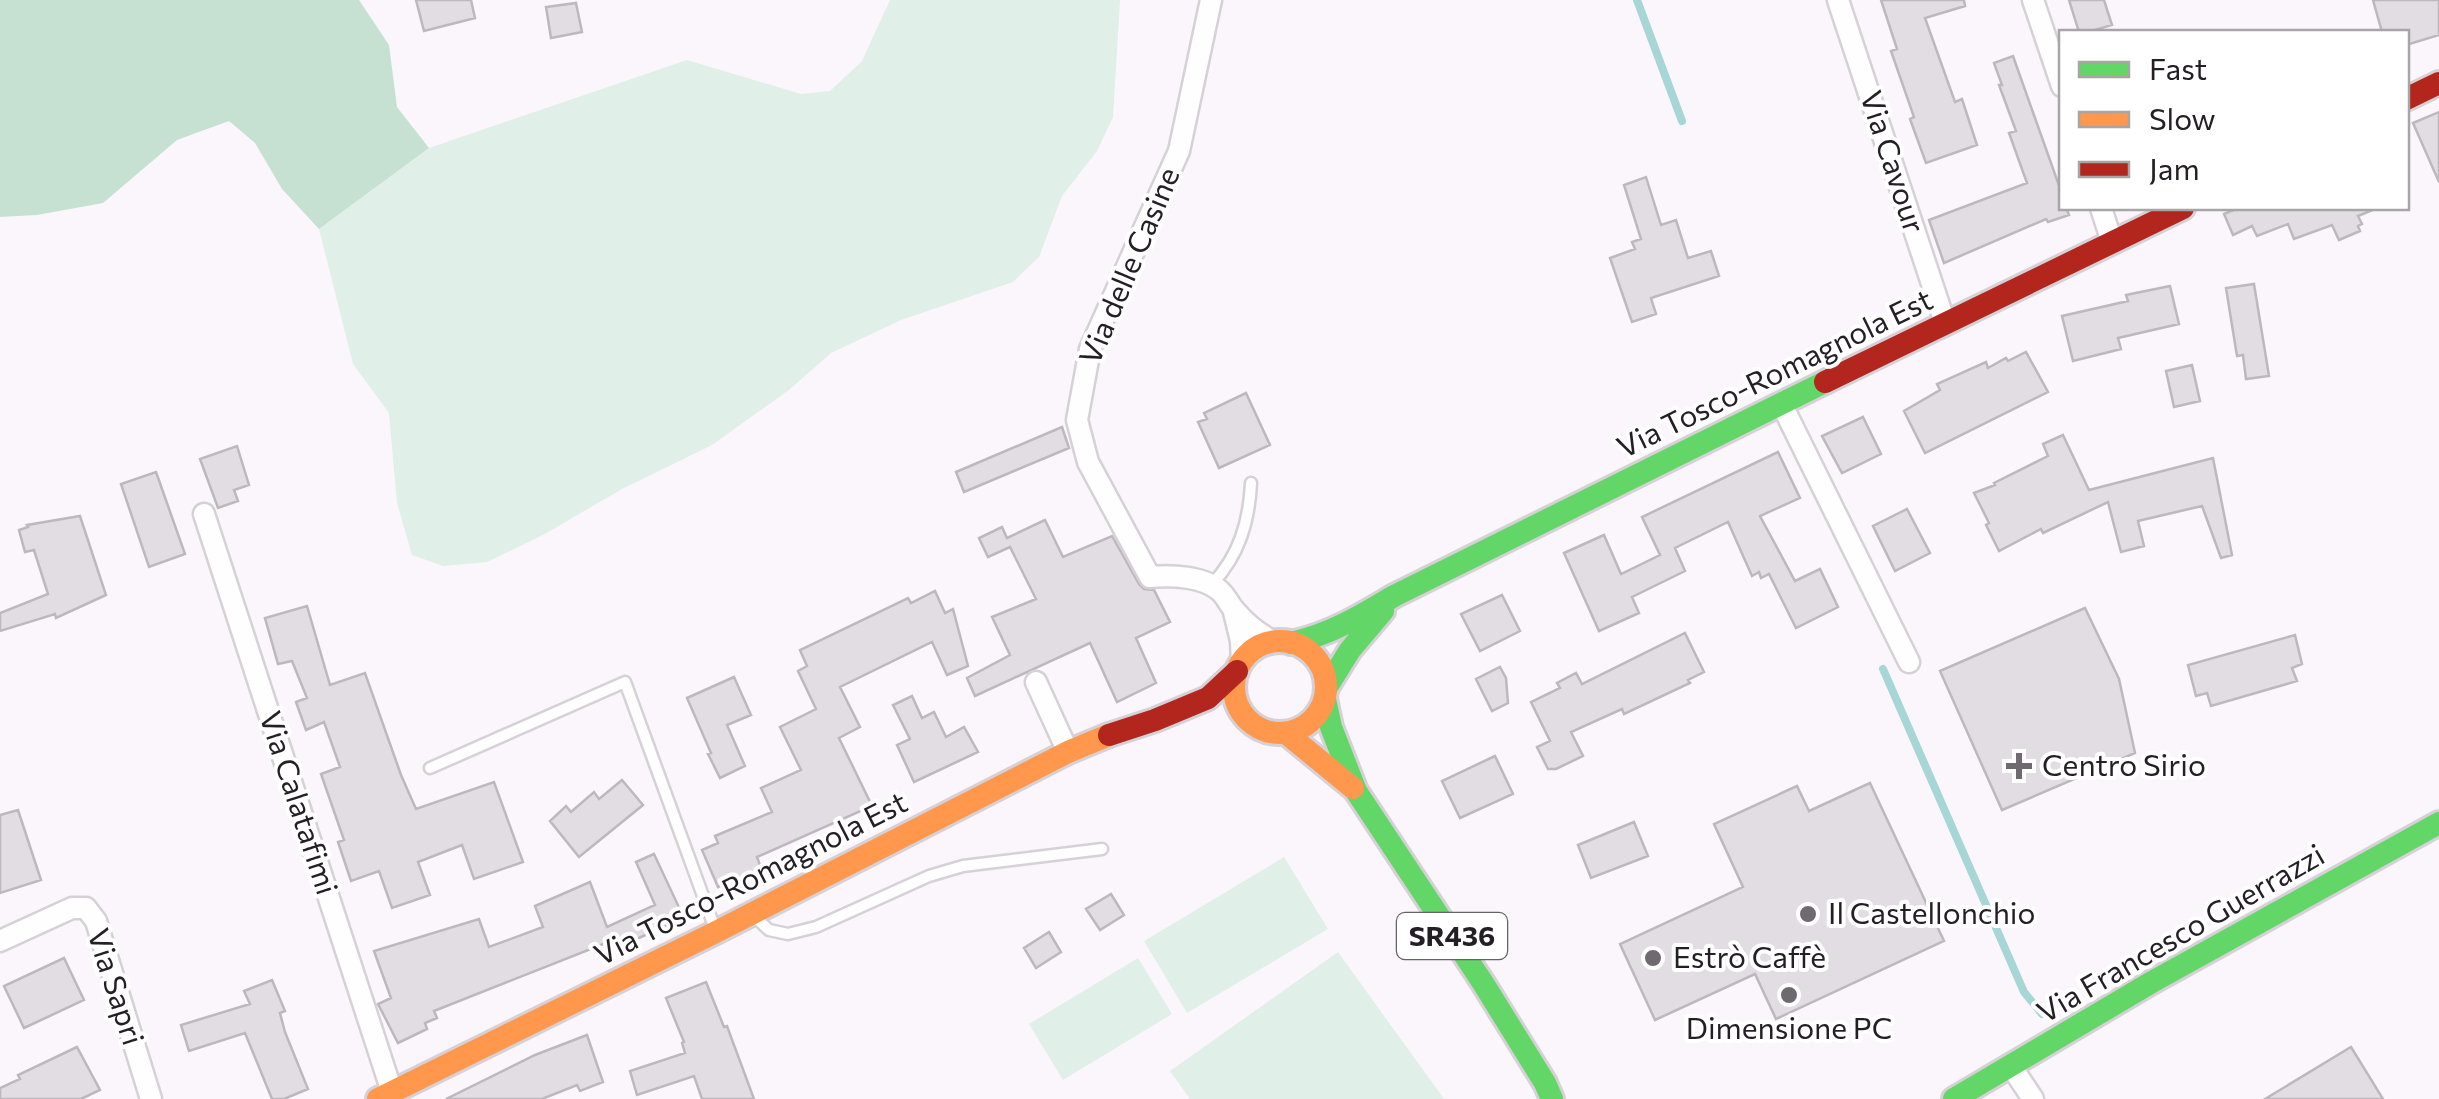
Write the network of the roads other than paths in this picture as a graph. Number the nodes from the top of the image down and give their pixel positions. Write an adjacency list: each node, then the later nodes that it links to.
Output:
1 (1211, 0): 14 (street, Via delle Casine)
2 (1838, 0): 10 (street, Via Cavour)
3 (2033, 0): 4 (street)
4 (2059, 77)
5 (2439, 83): 6 (main road)
6 (2409, 98)
7 (2102, 210): 9 (street)
8 (2179, 210): 9 (main road, Via Tosco-Romagnola Est)
9 (2112, 242): 10 (main road, Via Tosco-Romagnola Est)
10 (1946, 323): 11 (main road, Via Tosco-Romagnola Est)
11 (1781, 403): 15 (main road, Via Tosco-Romagnola Est); 18 (street)
12 (1252, 484): 14 (lane)
13 (204, 514): 35 (street, Via Calatafimi)
14 (1212, 585): 16 (street)
15 (1394, 596): 17 (main road, Via Tosco-Romagnola Est); 21 (main road, Via Tosco-Romagnola Est)
16 (1234, 610): 17 (street); 19 (street)
17 (1283, 642): 19 (main road, Via Tosco-Romagnola Est); 21 (main road)
18 (1909, 662)
19 (1239, 666): 22 (main road, Via Tosco-Romagnola Est); 23 (main road)
20 (1036, 682): 25 (street)
21 (1326, 693): 24 (main road, Via Tosco-Romagnola Est); 27 (main road, SR436)
22 (1155, 720): 23 (main road, Via Tosco-Romagnola Est); 25 (main road, Via Tosco-Romagnola Est)
23 (1252, 725): 24 (main road, Via Tosco-Romagnola Est)
24 (1286, 733): 27 (main road, SR436)
25 (1068, 752): 30 (main road, Via Tosco-Romagnola Est)
26 (430, 768): 31 (lane)
27 (1356, 791): 34 (main road, SR436)
28 (2439, 823): 33 (main road, Via Francesco Guerrazzi)
29 (1102, 849): 30 (lane)
30 (750, 913): 31 (main road, Via Tosco-Romagnola Est)
31 (716, 932): 35 (main road, Via Tosco-Romagnola Est)
32 (0, 942): 36 (street, Via Sapri)
33 (2012, 1066): 38 (main road, Via Francesco Guerrazzi); 39 (street)
34 (1548, 1091): 37 (main road, SR436)
35 (385, 1096)
36 (151, 1099)
37 (1566, 1099)
38 (1954, 1099)
39 (2033, 1099)

